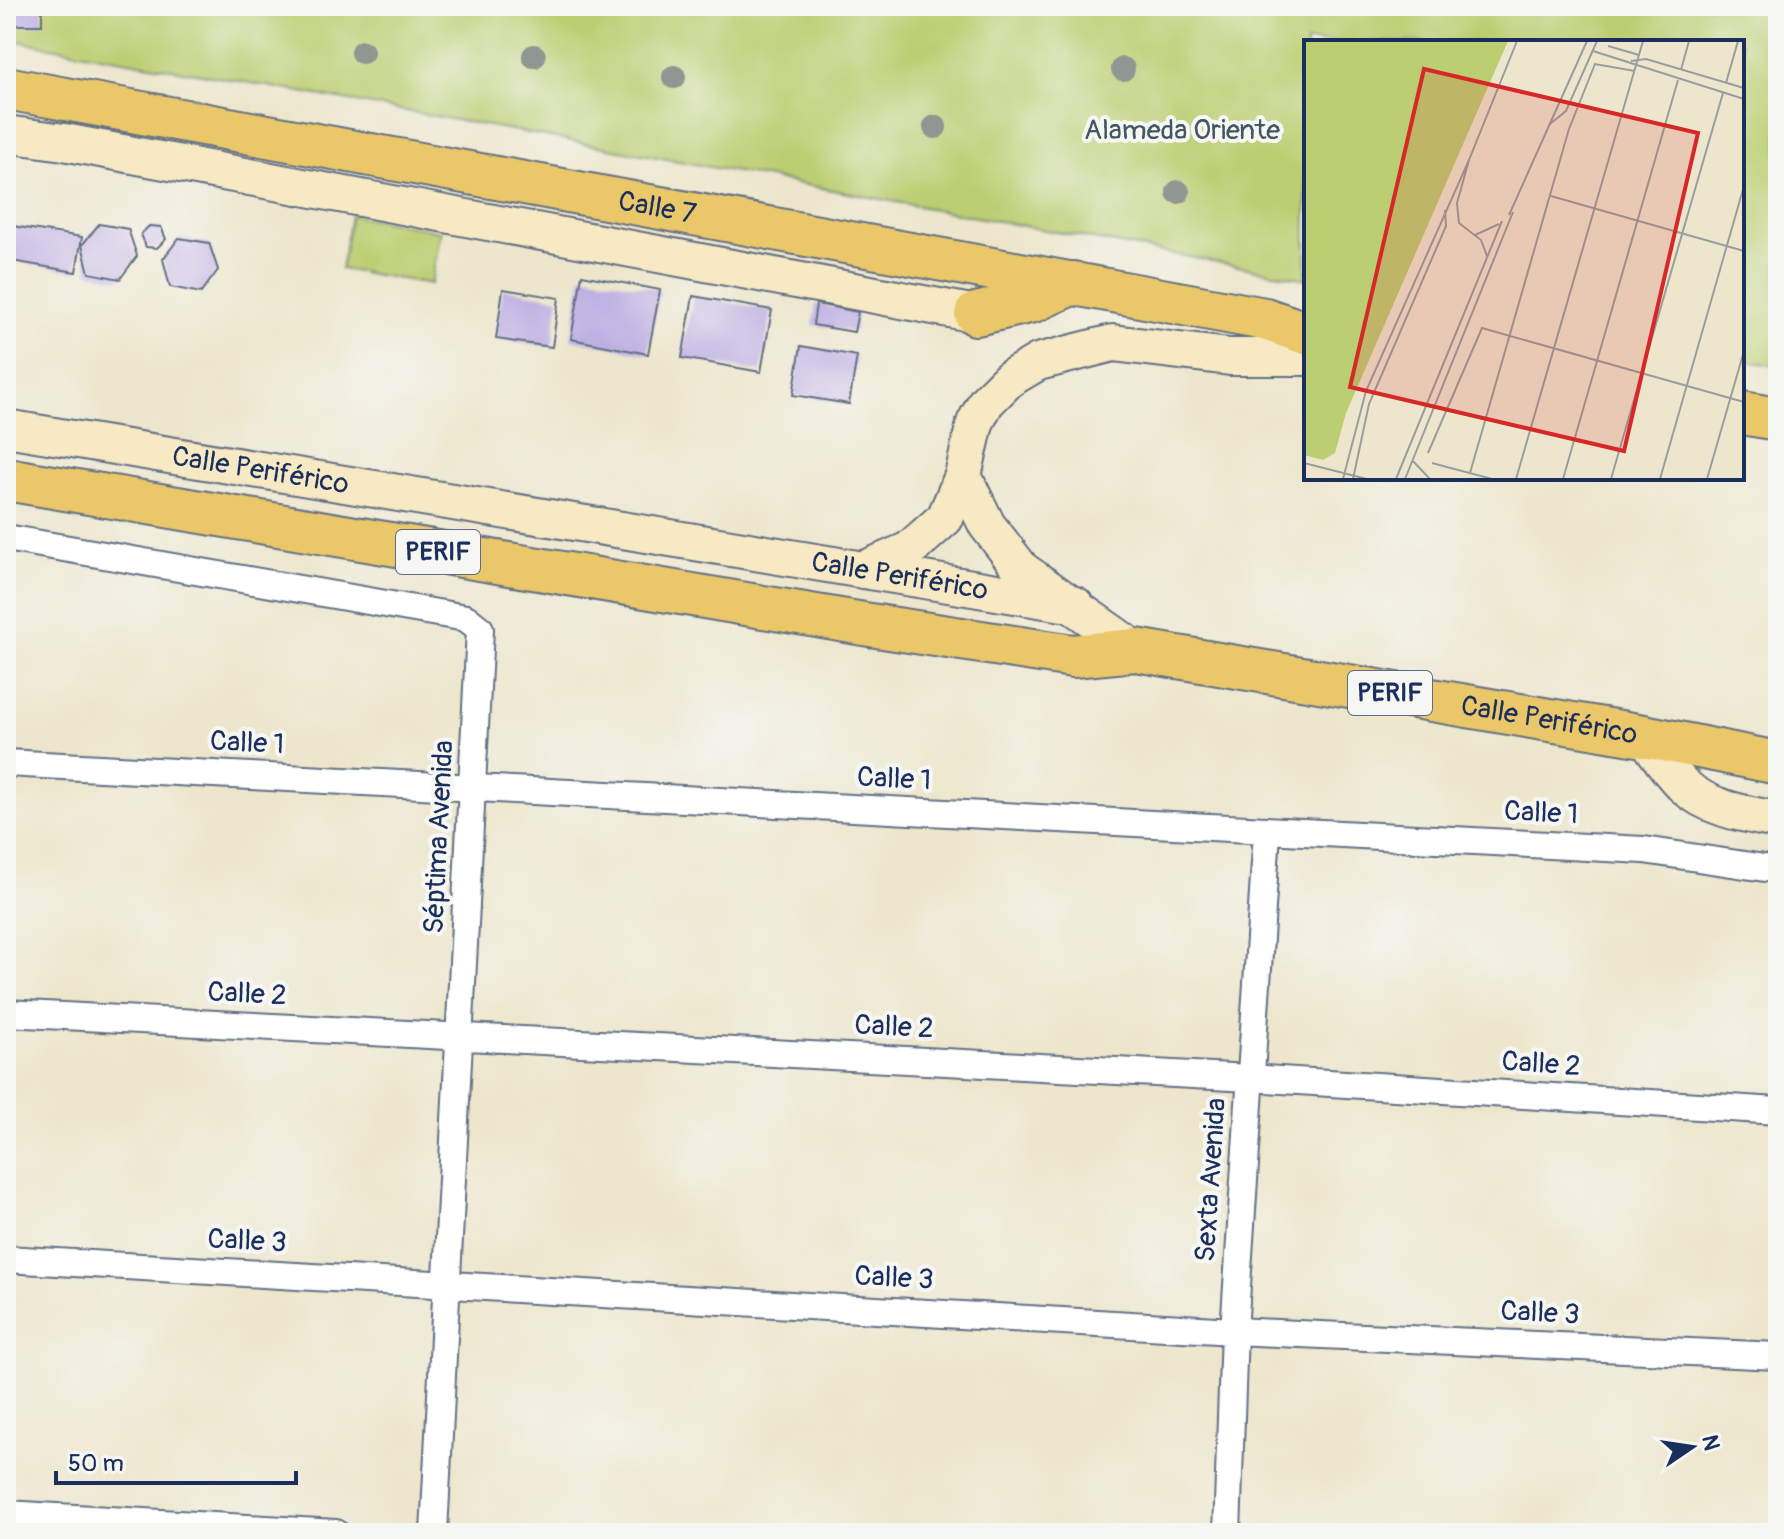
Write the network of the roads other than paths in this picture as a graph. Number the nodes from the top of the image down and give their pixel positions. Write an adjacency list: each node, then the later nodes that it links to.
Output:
1 (6, 88): 3 (main road, Calle 7)
2 (6, 134): 4 (main road)
3 (1073, 283): 4 (main road); 5 (main road, Calle 7)
4 (976, 314)
5 (1304, 332)
6 (1304, 357): 10 (main road)
7 (1744, 413): 8 (main road)
8 (1778, 419)
9 (6, 428): 13 (main road, Calle Periférico)
10 (963, 476): 13 (main road); 14 (main road)
11 (6, 479): 15 (main road, PERIF)
12 (6, 538): 19 (street, Séptima Avenida)
13 (863, 570): 14 (main road, Calle Periférico)
14 (1075, 605): 15 (main road, Calle Periférico)
15 (1136, 650): 16 (main road, Calle Periférico / PERIF)
16 (1644, 736): 18 (main road, Calle Periférico); 20 (main road)
17 (6, 763): 19 (street, Calle 1)
18 (1778, 763)
19 (474, 787): 21 (street, Calle 1); 24 (street, Séptima Avenida)
20 (1778, 820)
21 (1267, 832): 22 (street, Calle 1); 25 (street, Sexta Avenida)
22 (1778, 870)
23 (6, 1013): 24 (street, Calle 2)
24 (459, 1037): 25 (street, Calle 2); 28 (street, Séptima Avenida)
25 (1250, 1078): 26 (street, Calle 2); 29 (street, Sexta Avenida)
26 (1778, 1111)
27 (6, 1259): 28 (street, Calle 3)
28 (446, 1284): 29 (street, Calle 3); 33 (street, Séptima Avenida)
29 (1234, 1331): 30 (street, Calle 3); 34 (street, Sexta Avenida)
30 (1778, 1356)
31 (6, 1514): 32 (street)
32 (336, 1533)
33 (434, 1533)
34 (1227, 1533)

